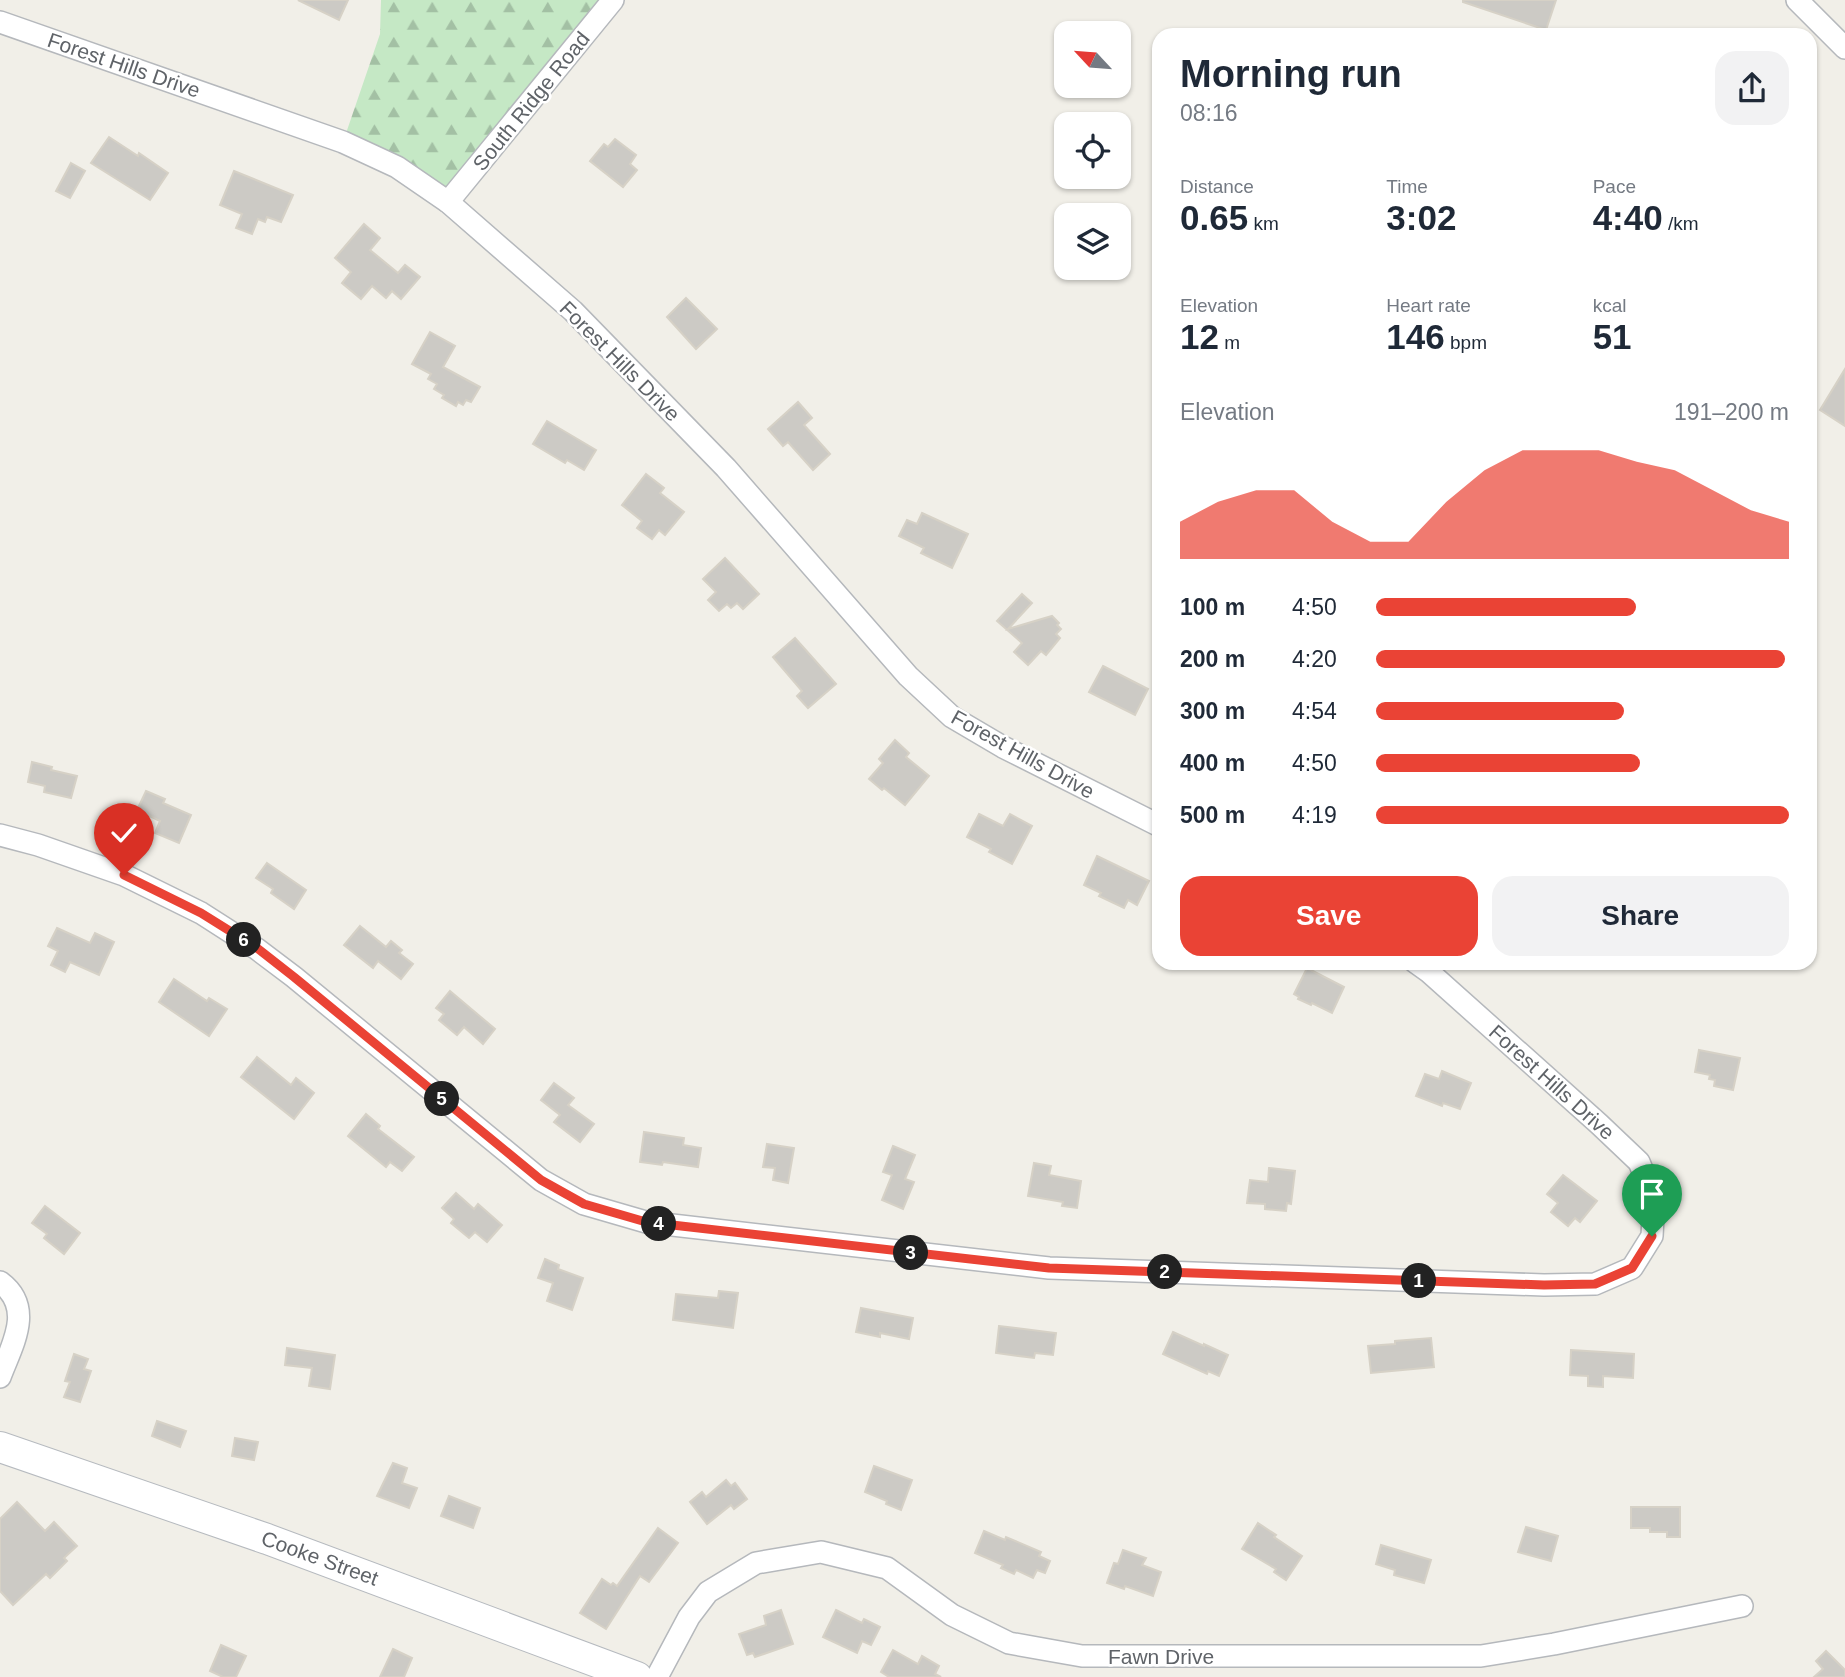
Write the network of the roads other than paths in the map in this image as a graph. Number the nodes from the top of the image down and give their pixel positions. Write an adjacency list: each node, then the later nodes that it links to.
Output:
1 (613, 0): 5 (street, South Ridge Road)
2 (1797, 0): 4 (street)
3 (0, 22): 5 (street, Forest Hills Drive)
4 (1845, 48)
5 (448, 202): 6 (street, Forest Hills Drive)
6 (1152, 822)
7 (0, 835): 8 (street, Forest Hills Drive)
8 (1426, 970)
9 (0, 1282): 10 (street)
10 (0, 1377)
11 (0, 1447): 14 (main road, Cooke Street)
12 (1742, 1606): 13 (street, Fawn Drive)
13 (1301, 1667): 15 (street, Fawn Drive)
14 (637, 1677)
15 (657, 1677)

